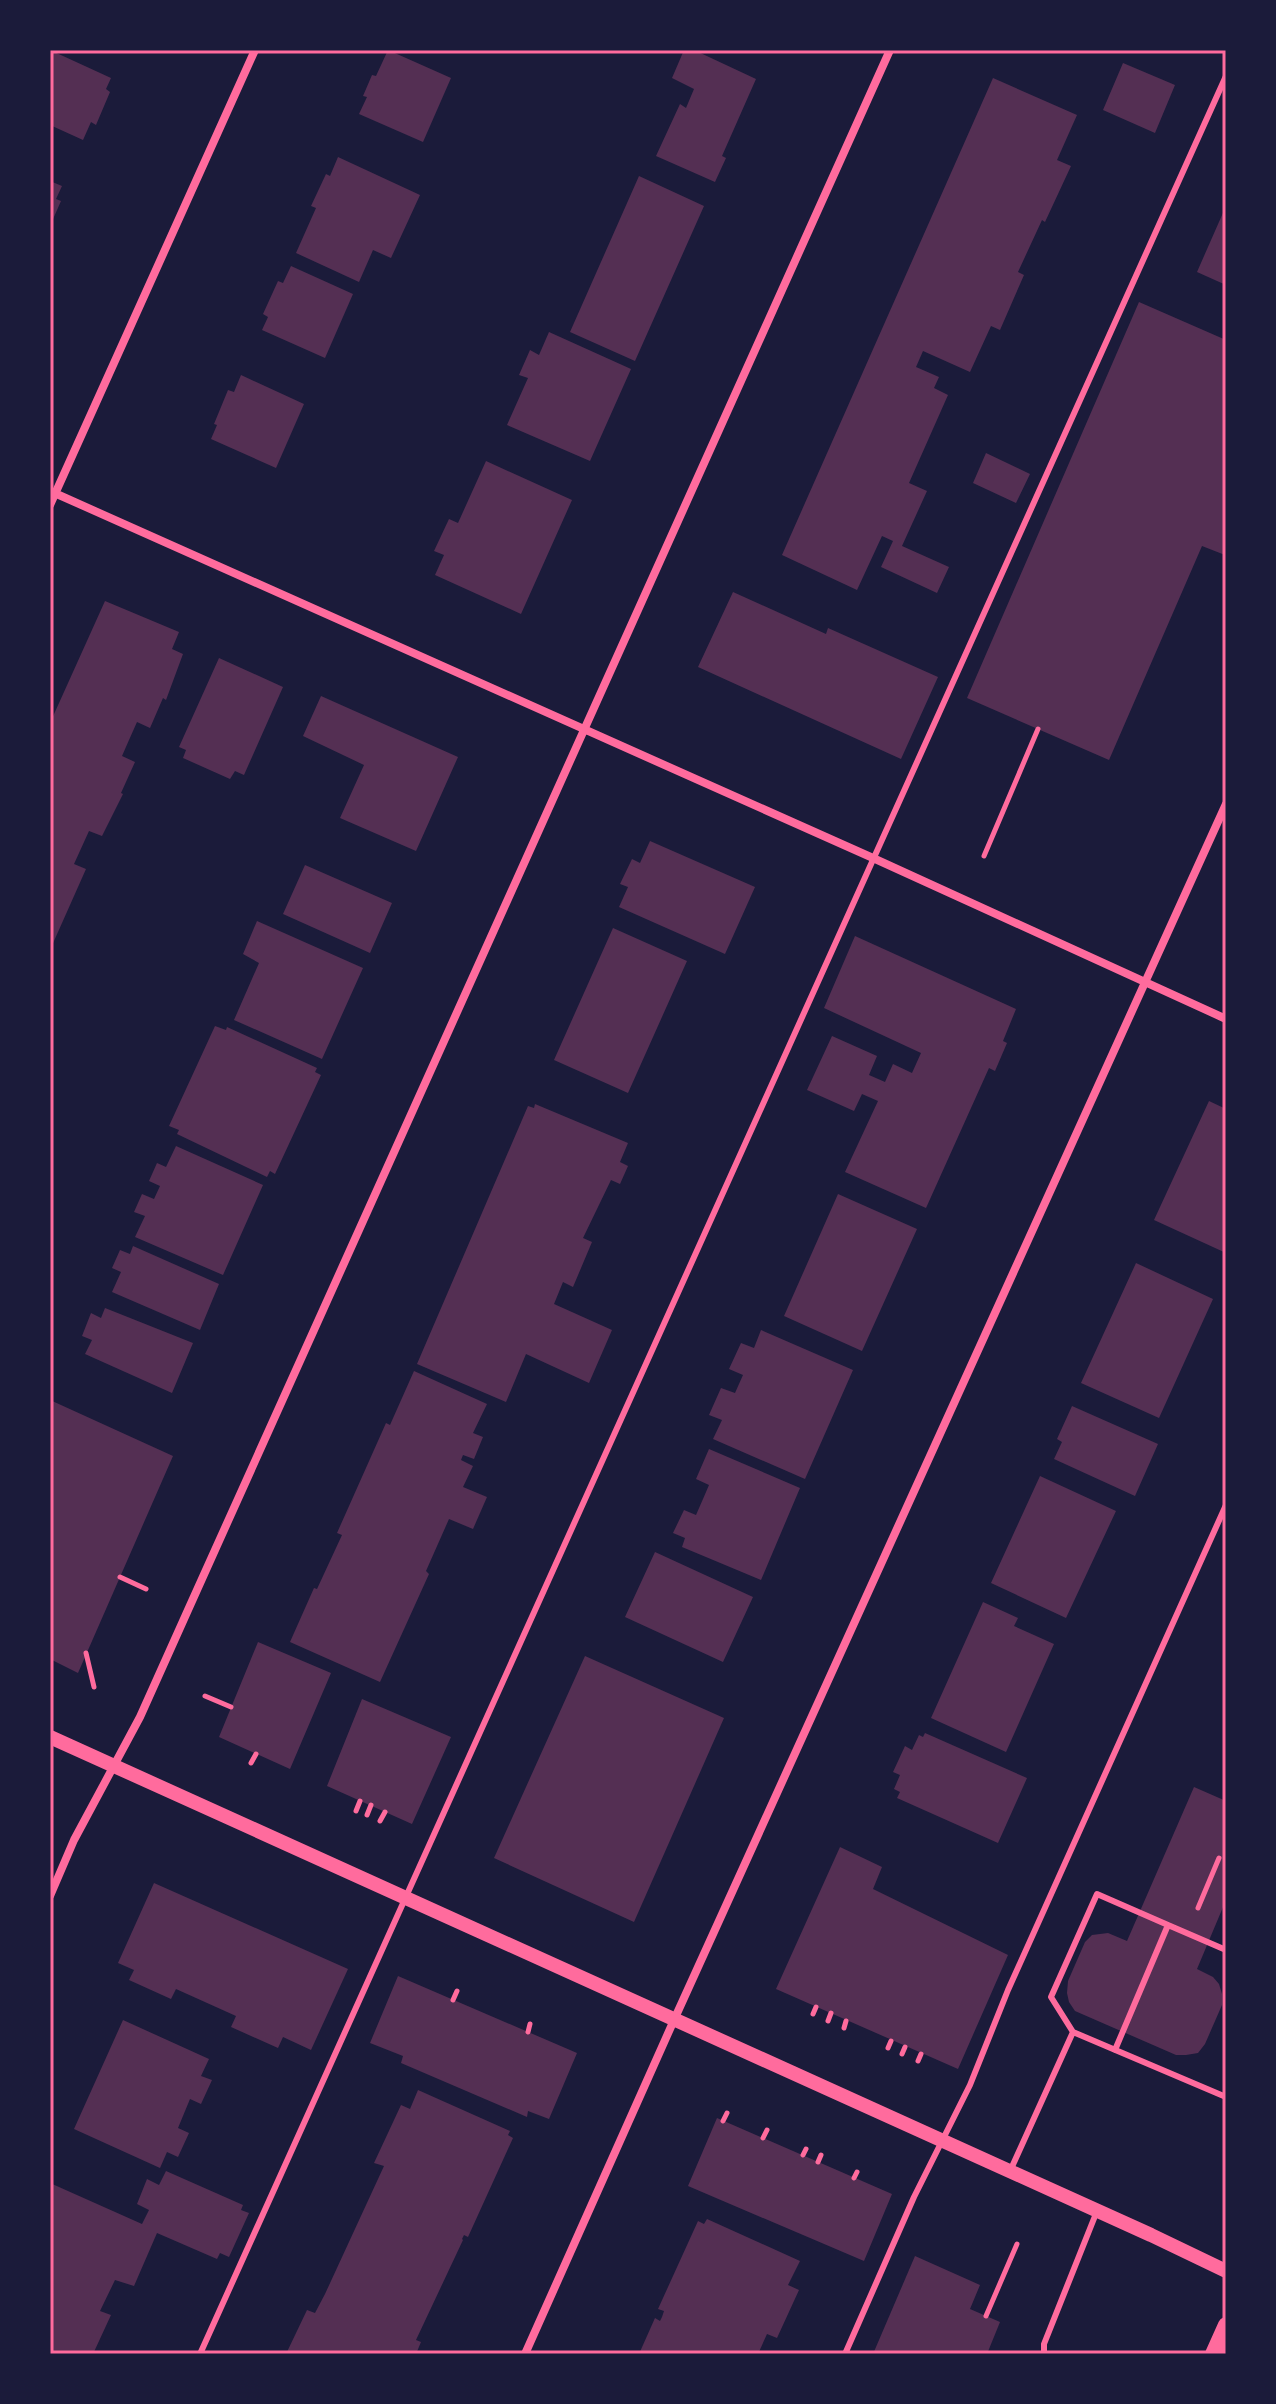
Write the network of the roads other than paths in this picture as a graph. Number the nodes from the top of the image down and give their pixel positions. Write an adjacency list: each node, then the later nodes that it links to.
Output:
1 (255, 50): 4 (street)
2 (890, 50): 6 (street)
3 (1226, 76): 8 (lane)
4 (52, 492): 5 (street); 6 (street)
5 (50, 505)
6 (585, 731): 8 (street); 13 (street)
7 (1226, 804): 9 (street)
8 (873, 858): 9 (street); 15 (lane)
9 (1145, 983): 10 (street); 18 (street)
10 (1226, 1019)
11 (1226, 1505): 22 (lane)
12 (50, 1737): 13 (street)
13 (114, 1767): 14 (street); 15 (street)
14 (50, 1896)
15 (406, 1900): 18 (street); 27 (lane)
16 (1168, 1925): 17 (lane); 19 (lane); 20 (lane)
17 (1226, 1950)
18 (674, 2020): 22 (street); 28 (street)
19 (1073, 2032): 20 (lane); 23 (lane)
20 (1115, 2050): 21 (lane)
21 (1226, 2097)
22 (942, 2141): 23 (street); 29 (lane)
23 (1010, 2171): 24 (street)
24 (1097, 2211): 25 (street); 30 (lane)
25 (1226, 2271)
26 (1226, 2325): 31 (main road)
27 (200, 2354)
28 (525, 2354)
29 (845, 2354)
30 (1044, 2354)
31 (1213, 2354)

